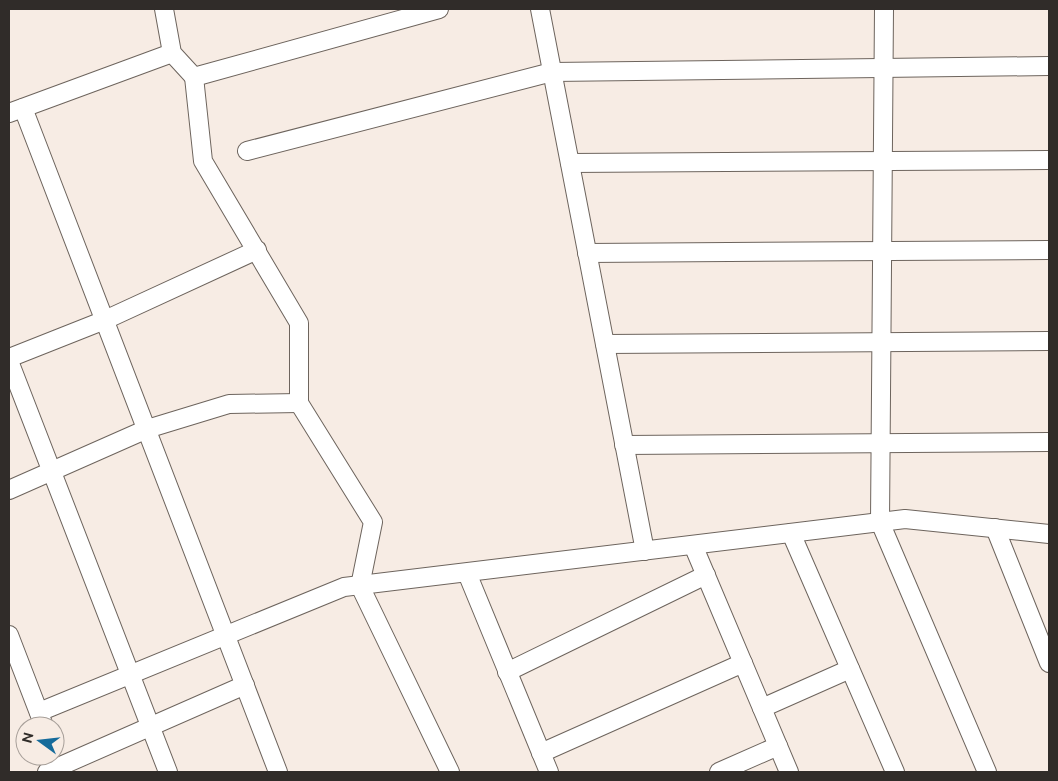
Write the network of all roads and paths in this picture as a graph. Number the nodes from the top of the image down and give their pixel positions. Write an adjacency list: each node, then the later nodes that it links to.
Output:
1 (164, 9): 5 (street)
2 (439, 9): 9 (street)
3 (540, 9): 8 (street)
4 (884, 9): 7 (street)
5 (172, 53): 9 (street); 10 (street)
6 (1049, 66): 7 (street)
7 (883, 68): 8 (street); 13 (street)
8 (552, 72): 11 (street); 14 (street)
9 (194, 77): 15 (street)
10 (16, 111): 19 (street)
11 (247, 152)
12 (1049, 160): 13 (street)
13 (882, 161): 14 (street); 17 (street)
14 (570, 163): 18 (street)
15 (257, 250): 19 (street); 24 (street)
16 (1049, 250): 17 (street)
17 (882, 251): 18 (street); 21 (street)
18 (587, 253): 22 (street)
19 (105, 320): 23 (street); 25 (street)
20 (1049, 341): 21 (street)
21 (881, 342): 22 (street); 27 (street)
22 (605, 344): 28 (street)
23 (9, 360): 29 (street)
24 (298, 403): 25 (street); 39 (street)
25 (147, 429): 29 (street); 41 (street)
26 (1049, 442): 27 (street)
27 (881, 443): 28 (street); 31 (street)
28 (624, 445): 36 (street)
29 (51, 471): 30 (street); 46 (street)
30 (9, 490)
31 (880, 522): 32 (street); 33 (street); 62 (street)
32 (995, 528): 34 (street); 43 (street)
33 (791, 533): 35 (street); 44 (street)
34 (1049, 534)
35 (693, 545): 36 (street); 38 (street)
36 (645, 551): 37 (street)
37 (466, 573): 39 (street); 45 (street)
38 (706, 575): 42 (street); 45 (street)
39 (360, 586): 41 (street); 57 (street)
40 (9, 635): 49 (street)
41 (226, 636): 46 (street); 47 (street)
42 (743, 663): 48 (street); 53 (street)
43 (1049, 663)
44 (850, 670): 48 (street); 61 (street)
45 (507, 672): 53 (street)
46 (130, 675): 50 (street); 51 (street)
47 (245, 685): 51 (street); 56 (street)
48 (762, 708): 52 (street)
49 (40, 716)
50 (47, 716)
51 (151, 727): 54 (street); 55 (street)
52 (778, 746): 59 (street); 60 (street)
53 (541, 753): 58 (street)
54 (56, 767)
55 (168, 772)
56 (278, 772)
57 (450, 772)
58 (549, 772)
59 (719, 772)
60 (789, 772)
61 (895, 772)
62 (987, 772)

